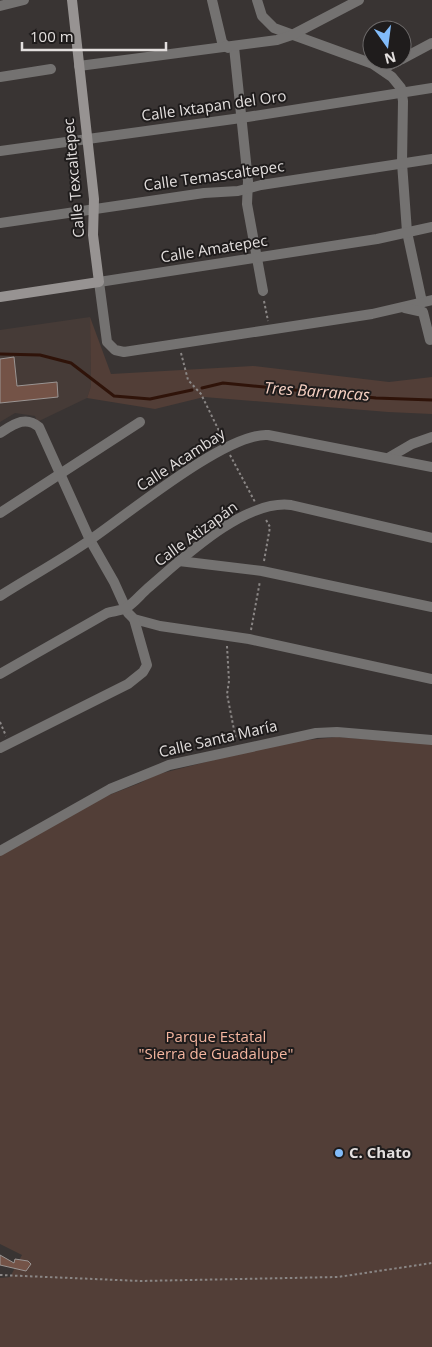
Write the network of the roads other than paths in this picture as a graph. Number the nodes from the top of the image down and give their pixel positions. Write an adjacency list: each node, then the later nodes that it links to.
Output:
1 (24, 0): 6 (street)
2 (72, 0): 12 (street, Calle Texcaltepec)
3 (212, 0): 9 (street)
4 (257, 0): 7 (street)
5 (359, 0): 7 (street)
6 (0, 6)
7 (292, 35): 9 (street); 11 (street)
8 (432, 43): 10 (street)
9 (231, 48): 12 (street); 18 (street)
10 (412, 53)
11 (362, 58)
12 (79, 66): 19 (street, Calle Texcaltepec)
13 (52, 69): 15 (street)
14 (383, 70): 17 (street)
15 (0, 77)
16 (432, 88): 17 (street, Calle Ixtapan del Oro)
17 (402, 92): 18 (street, Calle Ixtapan del Oro); 22 (street)
18 (242, 118): 19 (street, Calle Ixtapan del Oro); 23 (street)
19 (86, 138): 20 (street, Calle Ixtapan del Oro); 24 (street, Calle Texcaltepec)
20 (0, 151)
21 (432, 159): 22 (street, Calle Temascaltepec)
22 (402, 163): 23 (street, Calle Temascaltepec); 27 (street)
23 (248, 188): 24 (street, Calle Temascaltepec); 28 (street)
24 (94, 208): 25 (street, Calle Temascaltepec); 29 (street, Calle Texcaltepec)
25 (0, 223)
26 (432, 227): 27 (street, Calle Amatepec)
27 (407, 232): 28 (street, Calle Amatepec); 32 (street)
28 (256, 258): 29 (street, Calle Amatepec); 30 (street)
29 (100, 282): 31 (street, Calle Amatepec); 33 (street, Calle Texcaltepec)
30 (263, 291)
31 (0, 297)
32 (427, 301): 33 (street)
33 (400, 307): 34 (street)
34 (430, 340)
35 (140, 422): 40 (street)
36 (0, 433): 40 (street)
37 (432, 437): 38 (street)
38 (388, 458): 39 (street, Calle Acambay); 43 (street, Calle Acambay)
39 (432, 467)
40 (62, 474): 41 (street); 43 (street)
41 (0, 513)
42 (432, 538): 44 (street, Calle Atizapán)
43 (90, 540): 45 (street, Calle Acambay); 47 (street)
44 (180, 561): 46 (street); 47 (street, Calle Atizapán)
45 (0, 596)
46 (432, 607)
47 (125, 608): 48 (street); 49 (street, Calle Atizapán)
48 (134, 619): 50 (street); 52 (street)
49 (0, 674)
50 (432, 678)
51 (432, 740): 53 (street, Calle Santa María)
52 (4, 745)
53 (0, 851)

